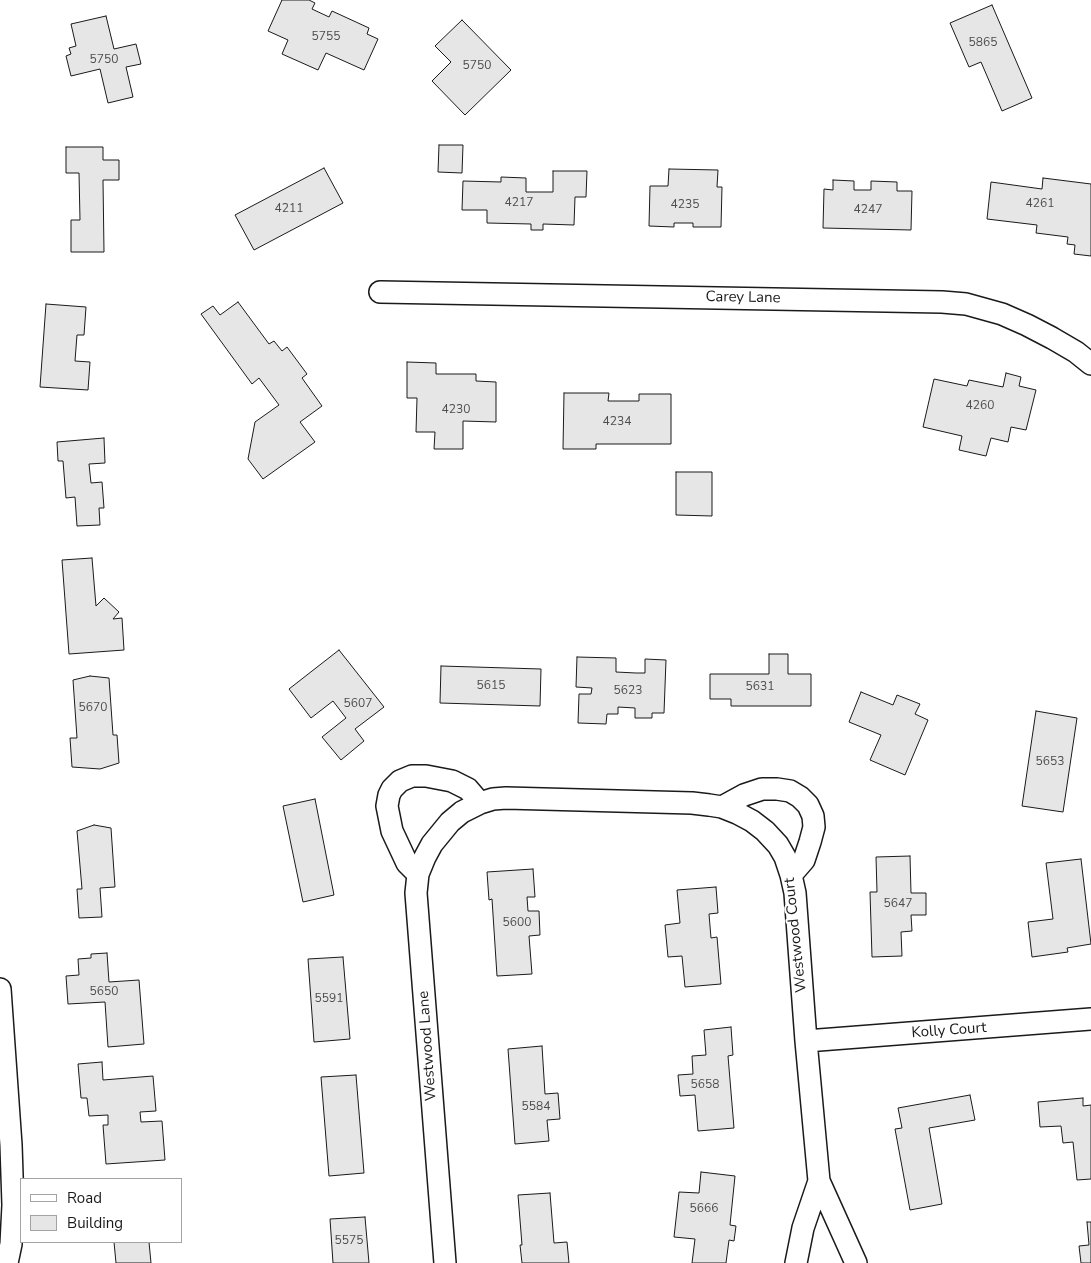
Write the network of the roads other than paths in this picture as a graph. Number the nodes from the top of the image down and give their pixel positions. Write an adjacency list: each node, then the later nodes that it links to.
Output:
1 (380, 292): 2 (street, Carey Lane)
2 (1091, 364)
3 (480, 803): 4 (street, Westwood Court); 5 (street, Westwood Court); 6 (street)
4 (722, 807): 7 (street, Westwood Court); 7 (street)
5 (439, 834): 6 (street, Westwood Lane)
6 (418, 874): 13 (street, Westwood Lane)
7 (791, 875): 10 (street, Westwood Court)
8 (0, 989): 12 (street)
9 (1091, 1019): 10 (street, Kolly Court)
10 (806, 1041): 11 (street, Westwood Court)
11 (819, 1180): 14 (street, Westwood Court); 15 (street, Westwood Court)
12 (8, 1263)
13 (445, 1263)
14 (796, 1263)
15 (856, 1263)

